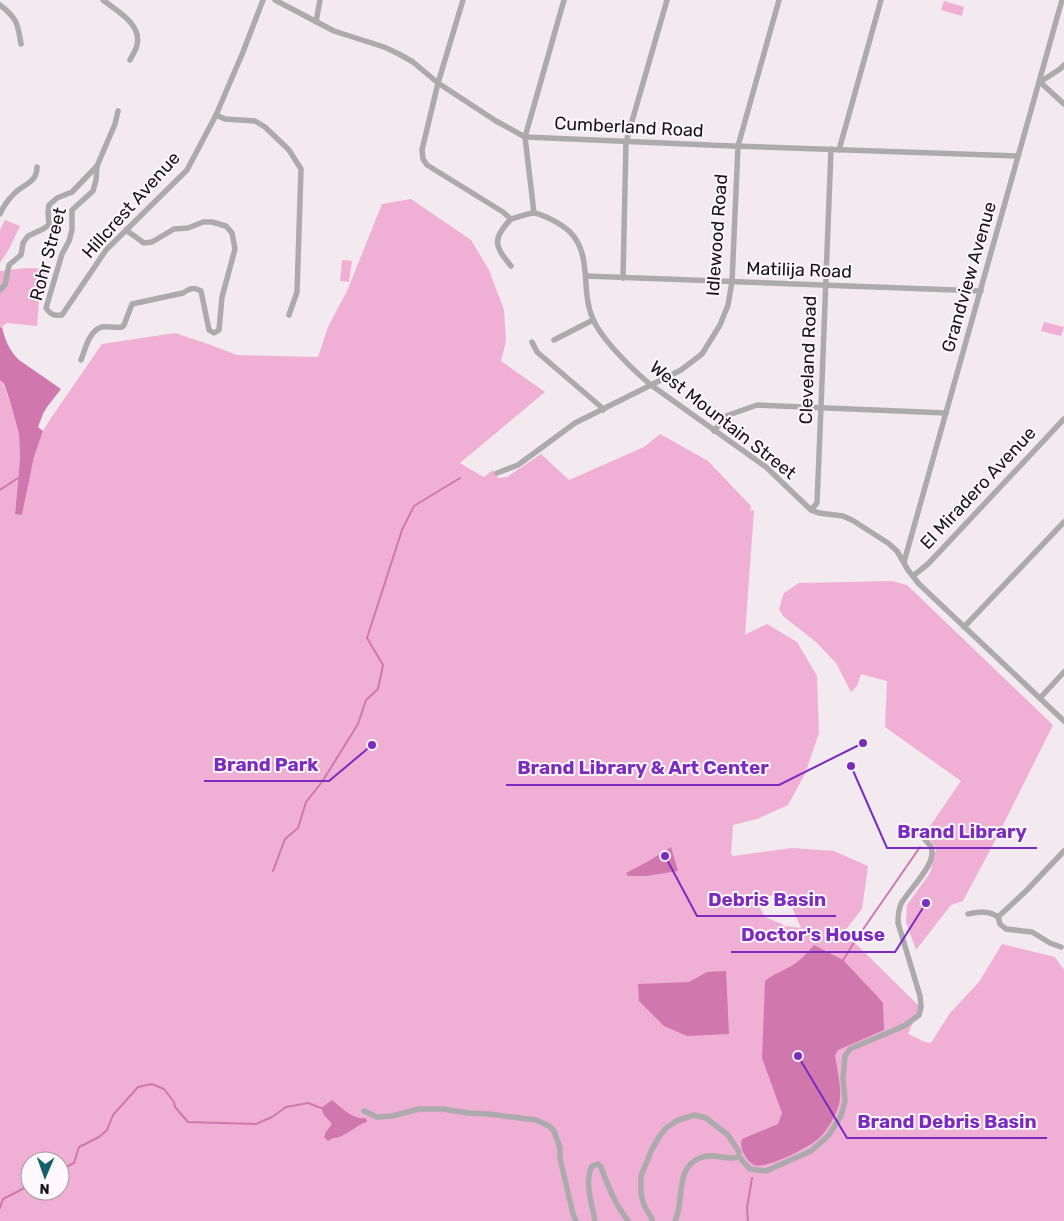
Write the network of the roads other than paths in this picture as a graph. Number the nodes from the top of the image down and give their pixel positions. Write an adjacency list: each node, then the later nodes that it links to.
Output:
1 (103, 0): 14 (street)
2 (263, 0): 20 (street, Hillcrest Avenue)
3 (275, 0): 12 (street, Cumberland Road)
4 (320, 0): 12 (street)
5 (463, 0): 17 (street)
6 (564, 0): 21 (street)
7 (667, 0): 22 (street)
8 (779, 0): 23 (street, Idlewood Road)
9 (880, 0): 25 (street)
10 (1062, 0): 16 (street, Grandview Avenue)
11 (0, 5): 13 (street)
12 (316, 22): 17 (street, Cumberland Road)
13 (21, 44)
14 (130, 60)
15 (1064, 65): 16 (street)
16 (1040, 82): 18 (street); 26 (street, Grandview Avenue)
17 (438, 83): 21 (street, Cumberland Road); 31 (street)
18 (1064, 104)
19 (118, 111): 27 (street, Rohr Street)
20 (216, 115): 32 (street, Hillcrest Avenue); 41 (street)
21 (525, 137): 22 (street, Cumberland Road); 29 (street)
22 (626, 142): 23 (street, Cumberland Road); 35 (street)
23 (738, 146): 24 (street, Cumberland Road); 36 (street, Idlewood Road)
24 (831, 149): 25 (street, Cumberland Road); 37 (street, Cleveland Road)
25 (839, 150): 26 (street, Cumberland Road)
26 (1018, 156): 39 (street, Grandview Avenue)
27 (97, 166): 38 (street); 40 (street, Rohr Street)
28 (37, 167): 30 (street)
29 (534, 213): 31 (street); 34 (street, West Mountain Street)
30 (0, 214)
31 (511, 219): 33 (street)
32 (126, 230): 40 (street, Hillcrest Avenue); 45 (street)
33 (511, 266)
34 (586, 276): 35 (street, Matilija Road); 42 (street, West Mountain Street)
35 (622, 278): 36 (street, Matilija Road)
36 (732, 282): 37 (street, Matilija Road); 46 (street, Idlewood Road)
37 (826, 286): 39 (street, Matilija Road); 47 (street, Cleveland Road)
38 (0, 290)
39 (981, 291): 49 (street, Grandview Avenue)
40 (62, 315)
41 (288, 315)
42 (593, 320): 43 (street); 46 (street, West Mountain Street)
43 (554, 340)
44 (532, 342): 48 (street)
45 (81, 360)
46 (651, 385): 48 (street, Idlewood Road); 51 (street, West Mountain Street)
47 (821, 407): 49 (street); 51 (street); 53 (street, Cleveland Road)
48 (603, 410): 52 (street, Idlewood Road)
49 (946, 413): 55 (street, Grandview Avenue)
50 (1064, 419): 56 (street, El Miradero Avenue)
51 (714, 430): 53 (street, West Mountain Street)
52 (497, 473)
53 (811, 510): 55 (street)
54 (1064, 522): 57 (street)
55 (904, 562): 56 (street)
56 (913, 576): 57 (street)
57 (964, 627): 59 (street)
58 (1064, 672): 59 (street)
59 (1040, 698): 60 (street)
60 (1064, 721)
61 (918, 832): 67 (street)
62 (1064, 850): 64 (street)
63 (968, 914): 64 (street)
64 (998, 917): 65 (street)
65 (1061, 947)
66 (364, 1111): 68 (street)
67 (739, 1157): 71 (street); 72 (street)
68 (576, 1221)
69 (595, 1221): 70 (street)
70 (628, 1221)
71 (652, 1221)
72 (675, 1221)

